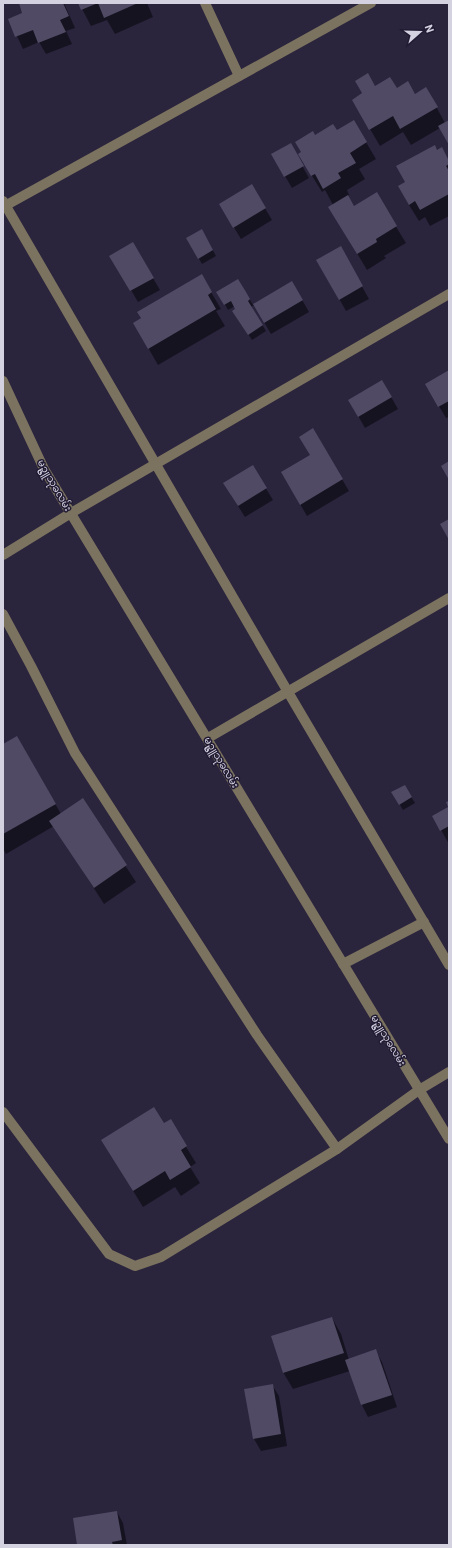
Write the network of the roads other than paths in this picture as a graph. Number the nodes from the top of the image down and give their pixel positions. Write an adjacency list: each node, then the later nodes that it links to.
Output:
1 (205, 3): 3 (street)
2 (370, 3): 3 (street)
3 (239, 76): 4 (street)
4 (4, 204): 7 (street)
5 (449, 294): 7 (street)
6 (3, 381): 8 (street, မဥ္ဇူသုခလမ်း)
7 (156, 464): 8 (street); 12 (street)
8 (71, 513): 9 (street); 13 (street, မဥ္ဇူသုခလမ်း)
9 (3, 554)
10 (449, 598): 12 (street)
11 (3, 614): 21 (street)
12 (288, 692): 13 (street); 14 (street)
13 (208, 738): 15 (street, မဥ္ဇူသုခလမ်း)
14 (424, 922): 15 (street); 16 (street)
15 (343, 964): 18 (street, မဥ္ဇူသုခလမ်း)
16 (449, 965)
17 (449, 1072): 18 (street)
18 (419, 1090): 20 (street, မဥ္ဇူသုခလမ်း); 21 (street)
19 (3, 1112): 21 (street)
20 (449, 1139)
21 (337, 1149)

